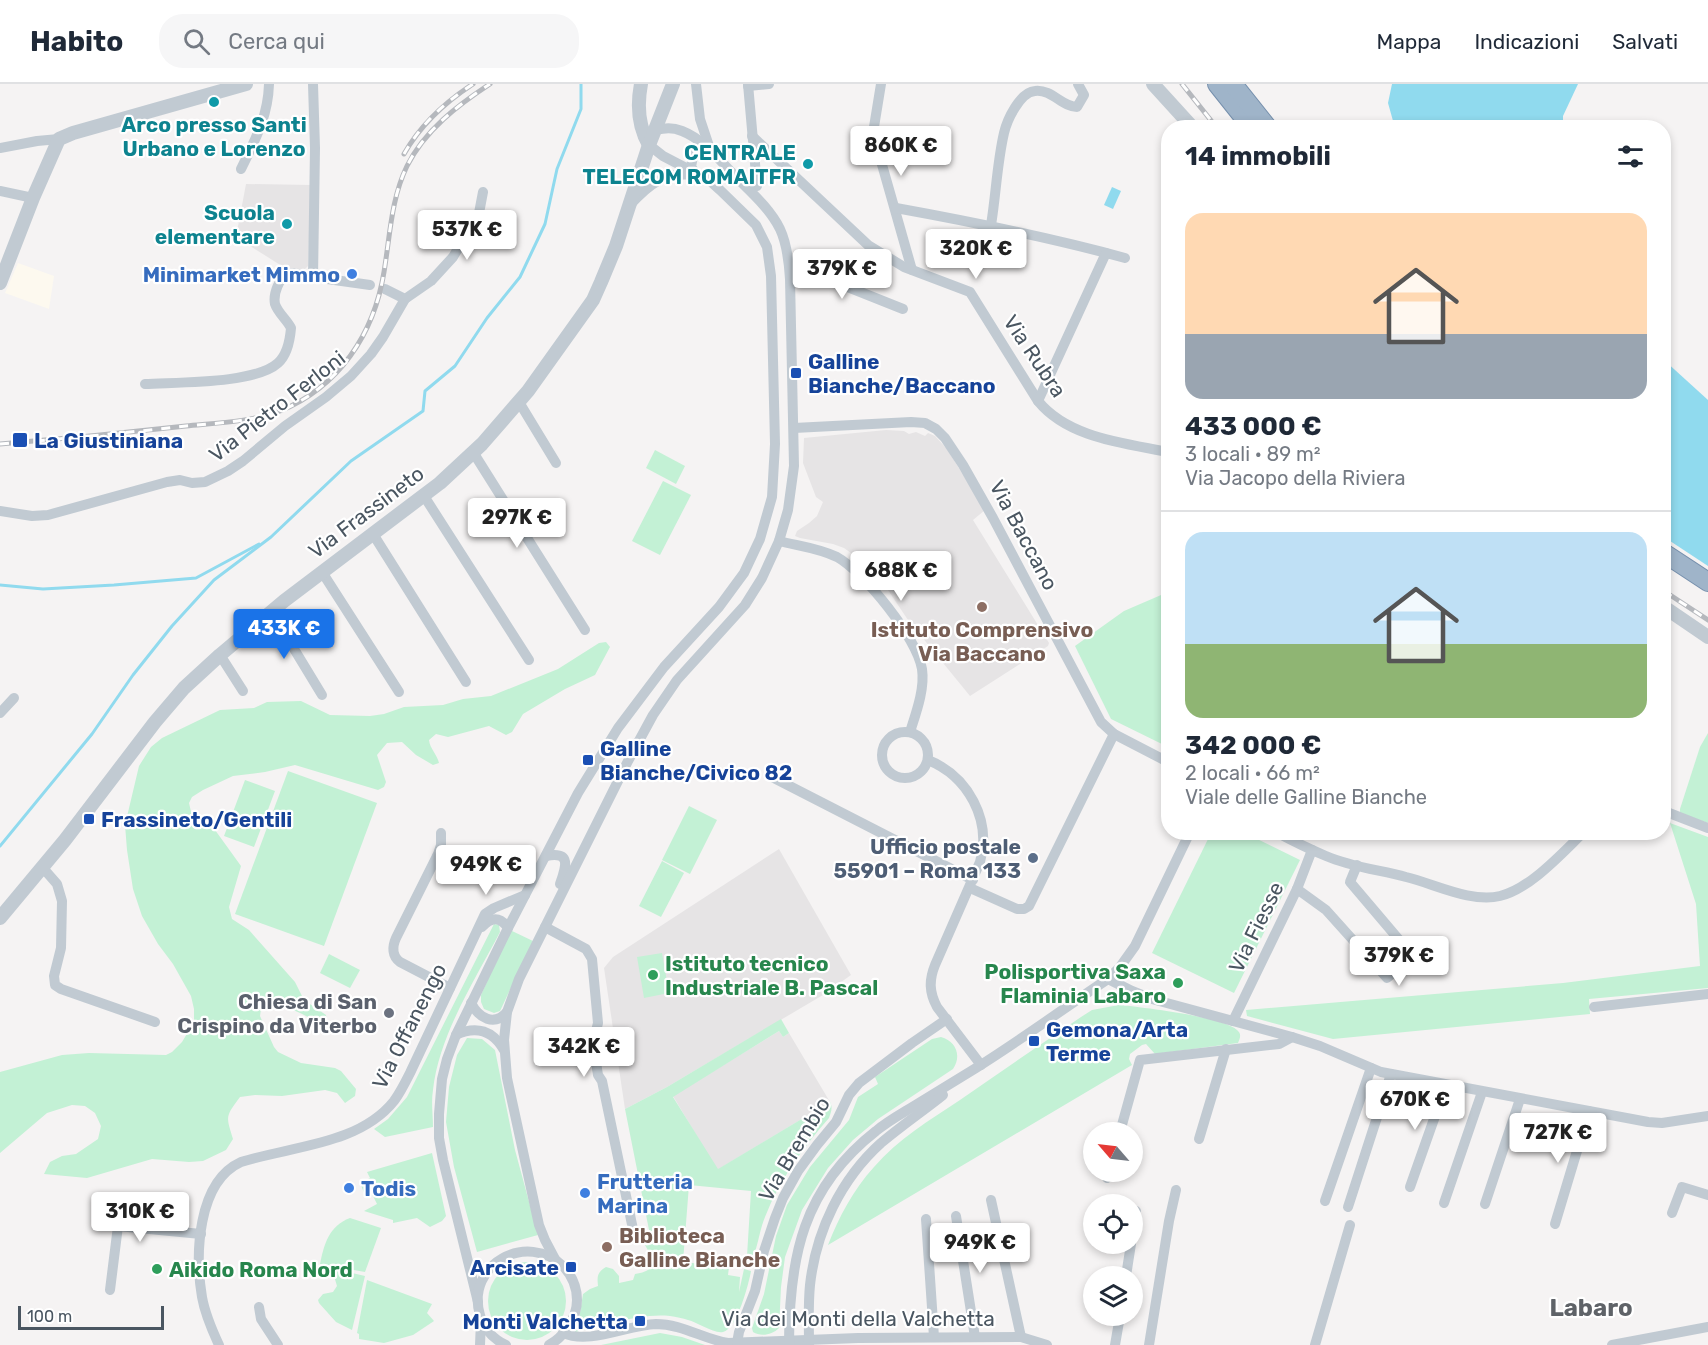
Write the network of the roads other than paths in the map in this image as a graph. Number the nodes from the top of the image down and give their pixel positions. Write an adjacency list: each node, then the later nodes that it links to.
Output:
1 (246, 84): 14 (street)
2 (269, 84): 24 (street)
3 (313, 84): 37 (street)
4 (641, 84): 21 (street)
5 (673, 84): 18 (street, Via Frassineto)
6 (696, 84): 23 (street)
7 (769, 84): 13 (street)
8 (881, 84): 31 (street)
9 (1078, 84): 32 (street)
10 (1153, 84): 15 (street)
11 (1217, 84): 16 (highway)
12 (1233, 84): 17 (highway)
13 (748, 85): 19 (street)
14 (225, 87): 20 (street)
15 (1185, 120)
16 (1246, 120)
17 (1262, 120)
18 (655, 130): 21 (street, Via Frassineto); 23 (street)
19 (752, 136): 26 (street); 36 (street, Via Rubra)
20 (59, 139): 22 (street); 29 (street)
21 (649, 145): 25 (street); 30 (street, Via Frassineto)
22 (0, 148)
23 (710, 149): 25 (street); 35 (street)
24 (240, 169)
25 (697, 175): 30 (street); 83 (street)
26 (757, 186)
27 (0, 190): 29 (street)
28 (483, 192): 41 (street)
29 (33, 198): 38 (street)
30 (628, 208): 45 (street, Via Frassineto)
31 (896, 208): 32 (street); 36 (street)
32 (991, 225): 33 (street)
33 (1106, 253): 34 (street); 44 (street)
34 (1125, 258)
35 (789, 265): 42 (street); 46 (street)
36 (912, 270): 44 (street, Via Rubra)
37 (313, 277): 39 (street); 43 (street)
38 (0, 283)
39 (370, 285)
40 (385, 290): 41 (street)
41 (405, 299): 51 (street, Via Pietro Ferloni)
42 (903, 309)
43 (145, 384)
44 (1038, 401): 47 (street, Via Rubra)
45 (519, 402): 48 (street, Via Frassineto); 49 (street)
46 (794, 428): 53 (street); 72 (street, Via Baccano)
47 (1161, 450)
48 (473, 452): 50 (street, Via Frassineto); 61 (street)
49 (556, 463)
50 (424, 496): 52 (street, Via Frassineto); 64 (street)
51 (0, 511)
52 (372, 534): 55 (street, Via Frassineto); 65 (street)
53 (779, 541): 71 (street); 89 (street)
54 (1671, 558): 57 (highway)
55 (322, 572): 59 (street, Via Frassineto); 67 (street)
56 (1671, 572): 58 (highway)
57 (1708, 582)
58 (1708, 596)
59 (271, 611): 63 (street, Via Frassineto); 68 (street)
60 (1671, 612): 62 (street)
61 (585, 630)
62 (1708, 637)
63 (220, 655): 66 (street); 85 (street, Via Frassineto)
64 (529, 660)
65 (466, 682)
66 (243, 691)
67 (399, 692)
68 (322, 695)
69 (14, 698): 70 (street)
70 (0, 713)
71 (910, 732): 74 (street); 74 (street)
72 (1114, 734): 73 (street, Via Baccano); 86 (street)
73 (1161, 758)
74 (928, 760): 86 (street)
75 (772, 777): 86 (street)
76 (1671, 814): 77 (street)
77 (1708, 828)
78 (441, 833): 95 (street)
79 (1186, 840): 94 (street)
80 (1292, 840): 82 (street)
81 (1575, 840): 84 (street)
82 (1312, 850): 84 (street); 87 (street, Via Fiesse)
83 (546, 856): 88 (street); 89 (street)
84 (1357, 865): 87 (street)
85 (43, 868): 90 (street, Via Frassineto); 102 (street)
86 (971, 884): 100 (street)
87 (1297, 889): 101 (street, Via Fiesse)
88 (525, 895): 92 (street); 93 (street, Via Offanengo)
89 (556, 904): 91 (street)
90 (0, 918)
91 (545, 927): 99 (street); 131 (street)
92 (508, 928): 93 (street); 97 (street)
93 (479, 929): 95 (street, Via Offanengo)
94 (1108, 979): 101 (street); 107 (street)
95 (450, 988): 130 (street, Via Offanengo)
96 (1708, 994): 98 (street)
97 (471, 1003): 99 (street); 103 (street)
98 (1594, 1007)
99 (507, 1012): 106 (street)
100 (947, 1019): 107 (street); 143 (street, Via Brembio)
101 (1233, 1020): 104 (street)
102 (155, 1022)
103 (456, 1035): 106 (street); 134 (street)
104 (1292, 1037): 105 (street); 108 (street)
105 (1226, 1049): 115 (street); 116 (street)
106 (504, 1051): 132 (street)
107 (981, 1065): 144 (street); 145 (street)
108 (1371, 1068): 109 (street); 121 (street)
109 (1391, 1074): 110 (street); 124 (street)
110 (1446, 1084): 111 (street); 117 (street)
111 (1482, 1092): 112 (street); 122 (street)
112 (1520, 1099): 113 (street); 123 (street)
113 (1589, 1111): 114 (street); 128 (street)
114 (1708, 1116)
115 (1123, 1122)
116 (1199, 1139)
117 (1410, 1187)
118 (1176, 1190): 152 (street)
119 (1708, 1196): 125 (street)
120 (991, 1200): 140 (street)
121 (1325, 1201)
122 (1444, 1203)
123 (1485, 1204)
124 (1348, 1207)
125 (1672, 1213)
126 (956, 1216): 141 (street)
127 (926, 1219): 139 (street)
128 (1555, 1224)
129 (1350, 1225): 153 (street)
130 (201, 1234): 133 (street); 148 (street, Via Offanengo)
131 (634, 1234)
132 (555, 1259): 134 (street); 142 (street)
133 (110, 1290)
134 (478, 1302): 136 (street)
135 (259, 1307): 149 (street)
136 (480, 1315): 146 (street); 150 (street)
137 (1118, 1326): 151 (street)
138 (1708, 1327): 154 (street)
139 (934, 1337): 141 (street, Via dei Monti della Valchetta); 145 (street, Via dei Monti della Valchetta)
140 (1021, 1337): 141 (street, Via dei Monti della Valchetta); 147 (street, Via dei Monti della Valchetta)
141 (981, 1339)
142 (555, 1341): 143 (street, Via dei Monti della Valchetta)
143 (737, 1343): 144 (street, Via dei Monti della Valchetta)
144 (789, 1343): 145 (street, Via dei Monti della Valchetta)
145 (809, 1343)
146 (499, 1344)
147 (1043, 1344)
148 (219, 1345)
149 (278, 1345)
150 (480, 1345)
151 (1115, 1345)
152 (1149, 1345)
153 (1315, 1345)
154 (1612, 1345)

